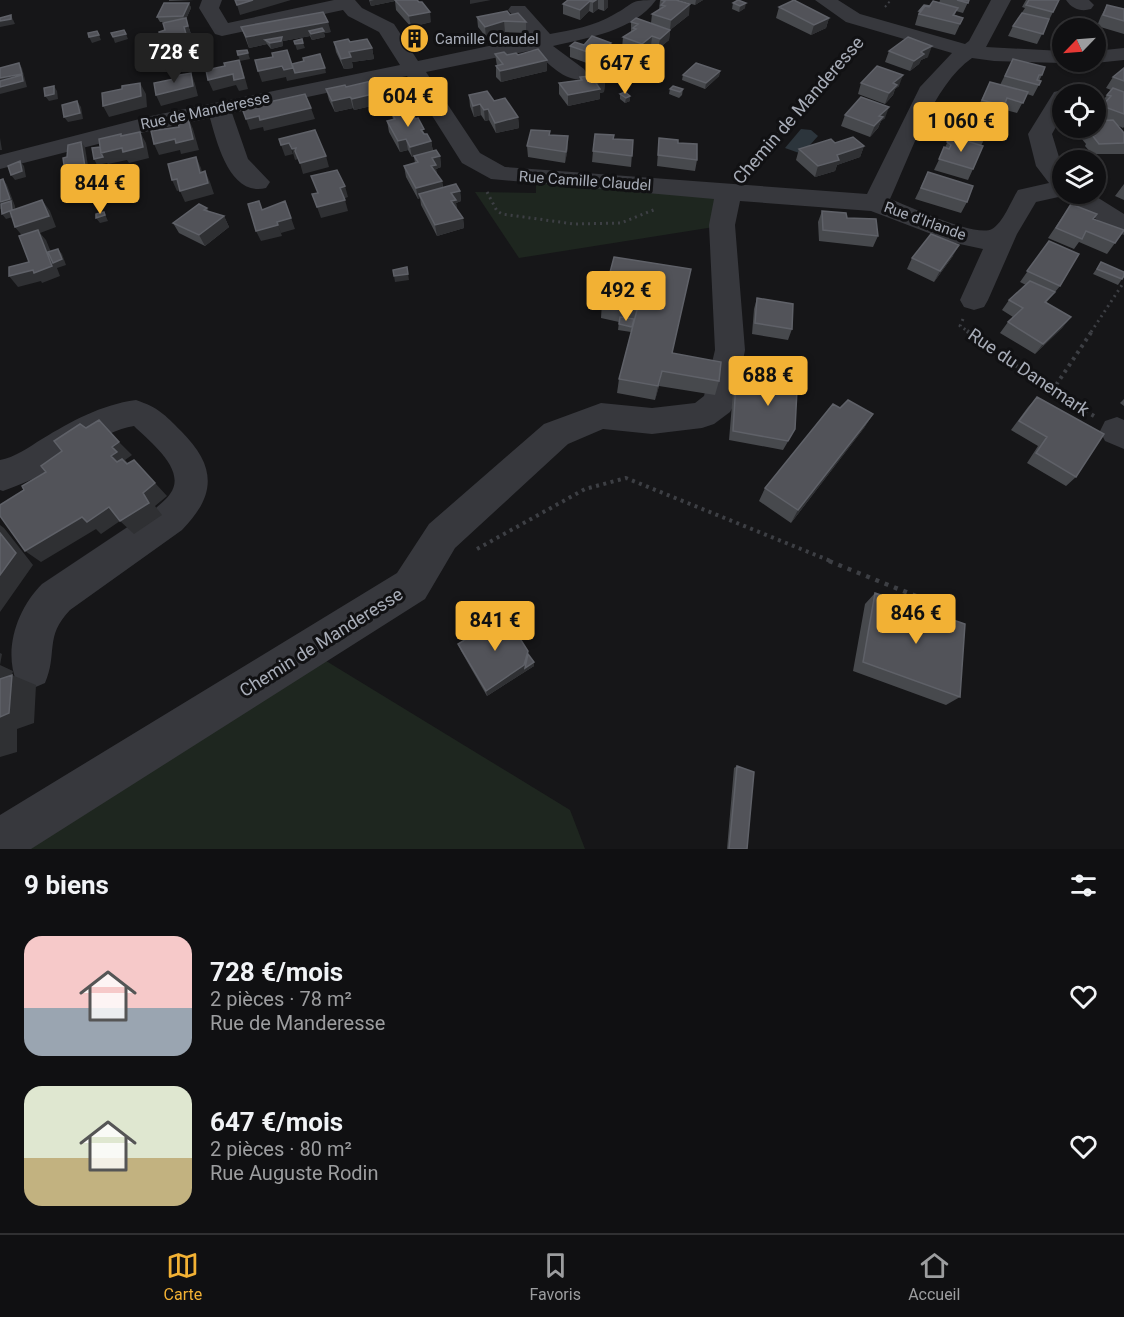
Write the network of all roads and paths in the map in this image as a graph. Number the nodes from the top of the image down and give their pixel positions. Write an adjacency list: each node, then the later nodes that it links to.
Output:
1 (212, 0): 9 (street)
2 (646, 0): 10 (street, Rue de Manderesse)
3 (825, 0): 8 (street)
4 (891, 0): 8 (path, Chemin de Manderesse)
5 (1001, 0): 12 (street)
6 (346, 2): 9 (street); 14 (street, Rue Camille Claudel)
7 (518, 10): 10 (street)
8 (871, 24): 12 (street); 22 (path, Chemin de Manderesse)
9 (222, 30): 11 (street)
10 (541, 41): 14 (street, Rue de Manderesse); 16 (street)
11 (226, 50)
12 (968, 51): 15 (street); 24 (street)
13 (1124, 54): 15 (street)
14 (412, 67): 17 (street, Rue de Manderesse); 22 (street, Rue Camille Claudel)
15 (1074, 73): 19 (street)
16 (576, 74)
17 (219, 108): 18 (street, Rue de Manderesse); 20 (street)
18 (0, 162)
19 (1052, 171)
20 (257, 182)
21 (484, 186): 26 (path)
22 (729, 190): 24 (street, Rue d'Irlande); 37 (street, Chemin de Manderesse)
23 (1052, 191): 28 (street)
24 (875, 202): 28 (street, Rue d'Irlande)
25 (1090, 204): 27 (street)
26 (661, 207)
27 (1124, 226)
28 (1004, 234): 30 (street, Rue du Danemark)
29 (1124, 282): 31 (path)
30 (974, 300): 31 (path, Rue du Danemark)
31 (1052, 391): 32 (path, Rue du Danemark)
32 (1121, 433)
33 (0, 475): 36 (street)
34 (472, 552): 35 (path)
35 (933, 603)
36 (31, 669)
37 (0, 842)

